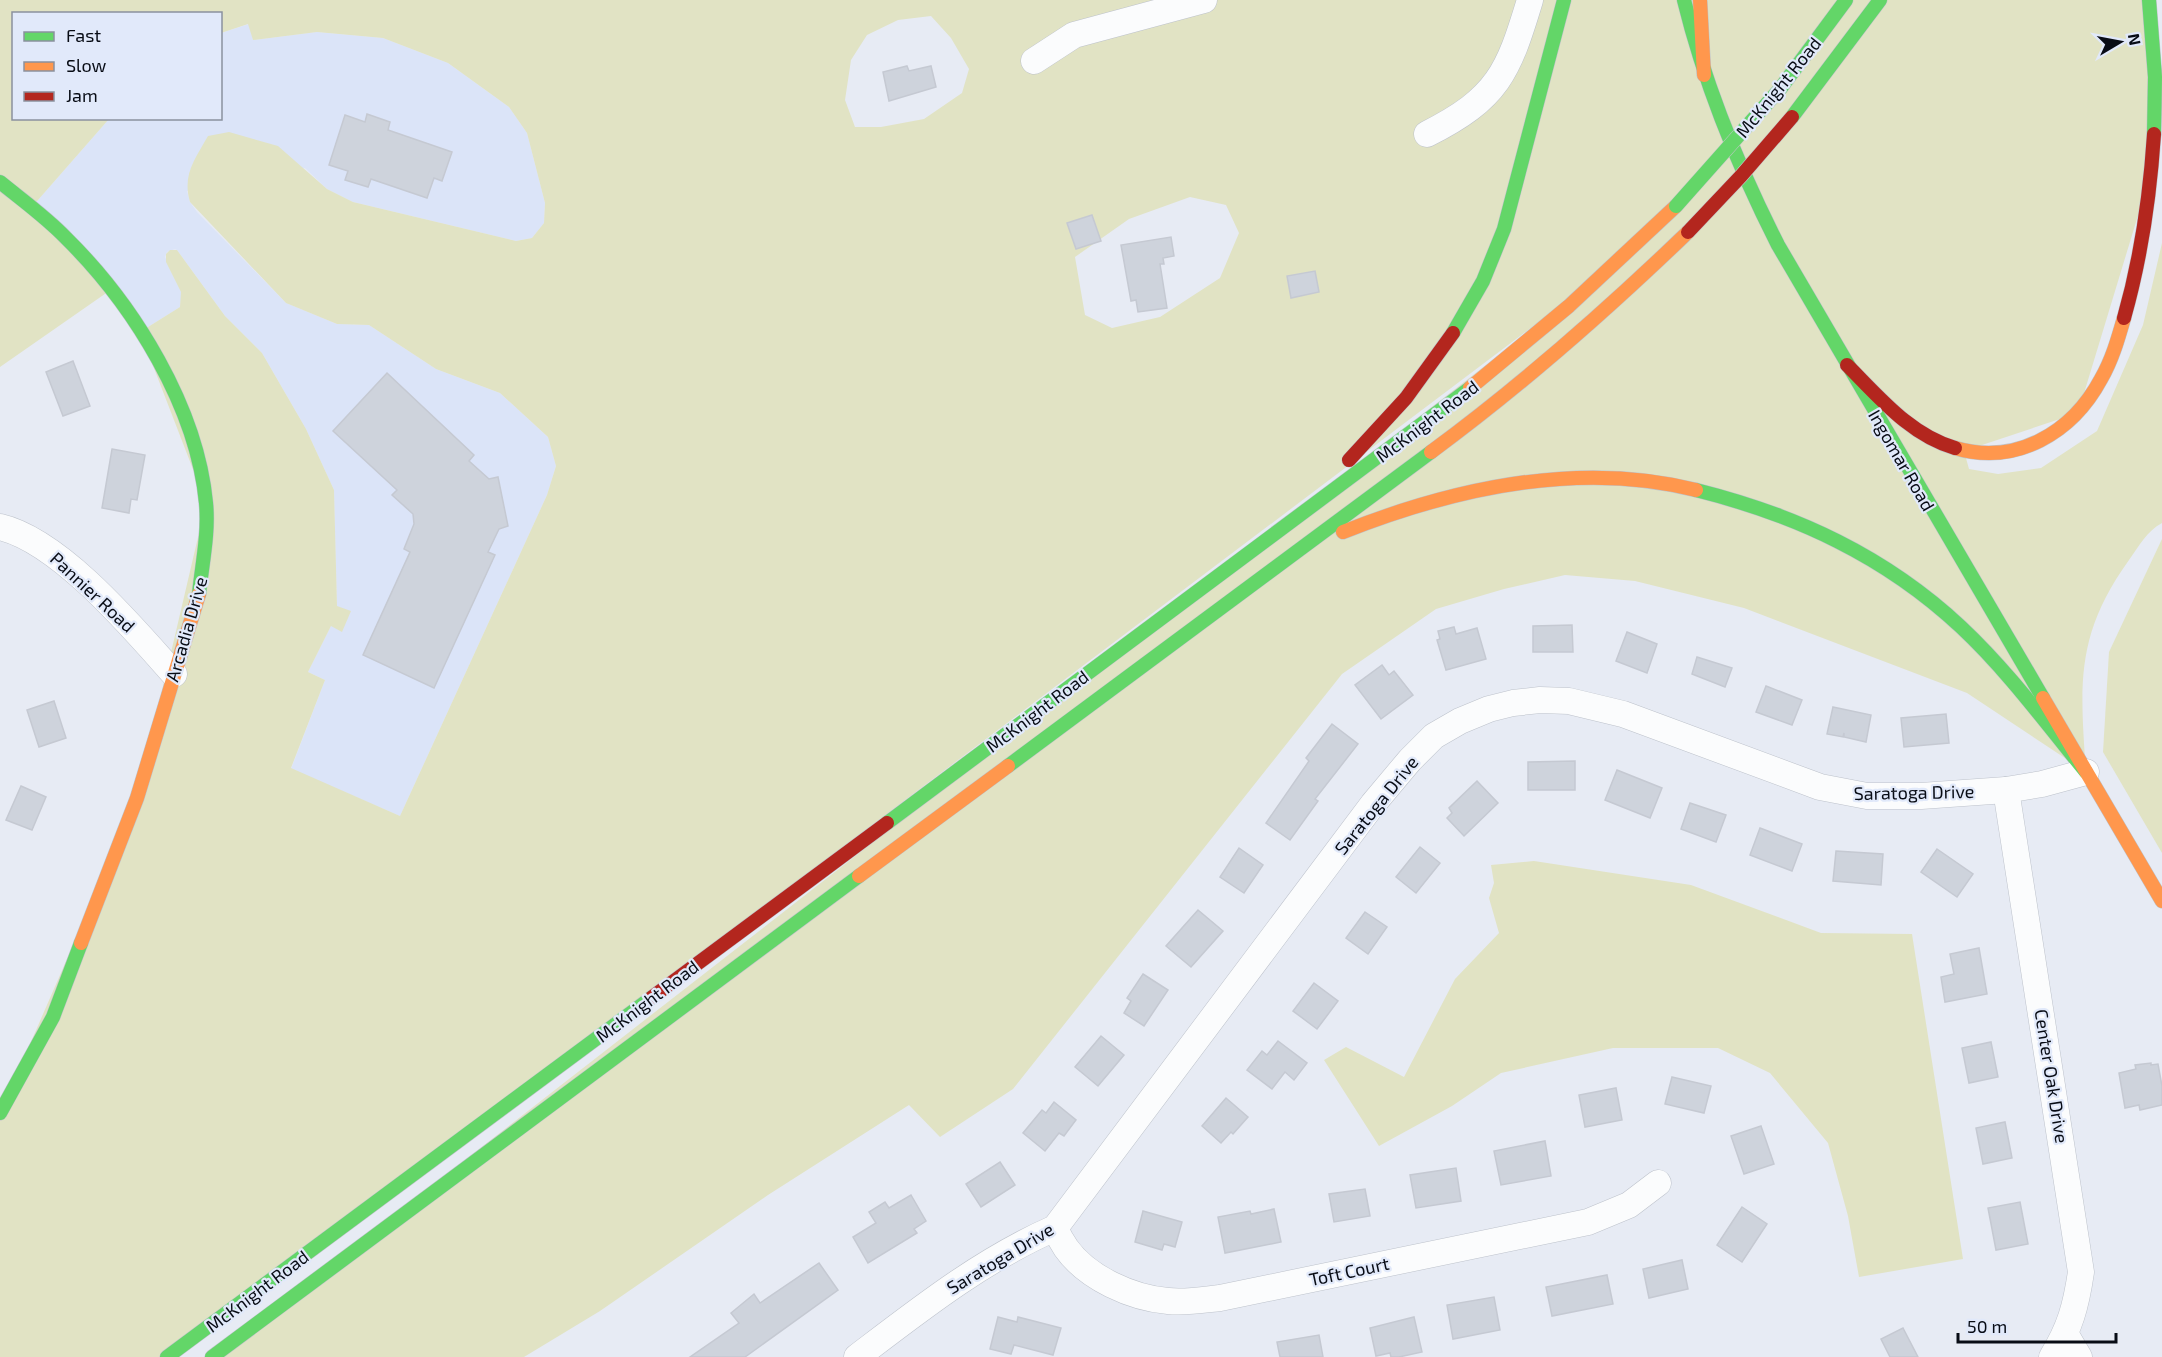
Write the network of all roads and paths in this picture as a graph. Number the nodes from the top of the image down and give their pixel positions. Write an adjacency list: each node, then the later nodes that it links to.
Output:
1 (1204, 0): 9 (street)
2 (1530, 0): 11 (street)
3 (1564, 0): 15 (main road)
4 (1683, 0): 10 (main road, Ingomar Road)
5 (1701, 0): 10 (main road)
6 (1846, 0): 15 (main road, McKnight Road, bridge)
7 (1880, 0): 16 (main road, McKnight Road, bridge)
8 (2149, 0): 13 (main road)
9 (1034, 61)
10 (1704, 75): 13 (main road, Ingomar Road)
11 (1427, 134)
12 (0, 182): 17 (main road, Arcadia Drive)
13 (1847, 365): 18 (main road, Ingomar Road)
14 (0, 527): 17 (street, Pannier Road)
15 (1285, 528): 25 (main road, McKnight Road)
16 (1302, 548): 18 (main road); 26 (main road, McKnight Road)
17 (174, 674): 21 (main road, Arcadia Drive)
18 (2086, 772): 19 (street, Saratoga Drive); 20 (main road, Ingomar Road)
19 (2006, 790): 23 (street, Saratoga Drive); 24 (street, Center Oak Drive)
20 (2162, 901)
21 (0, 1113)
22 (1658, 1183): 23 (street, Toft Court)
23 (1054, 1228): 27 (street, Saratoga Drive)
24 (2066, 1335): 28 (street, Center Oak Drive); 29 (street)
25 (167, 1357)
26 (212, 1357)
27 (857, 1357)
28 (2052, 1357)
29 (2079, 1357)

